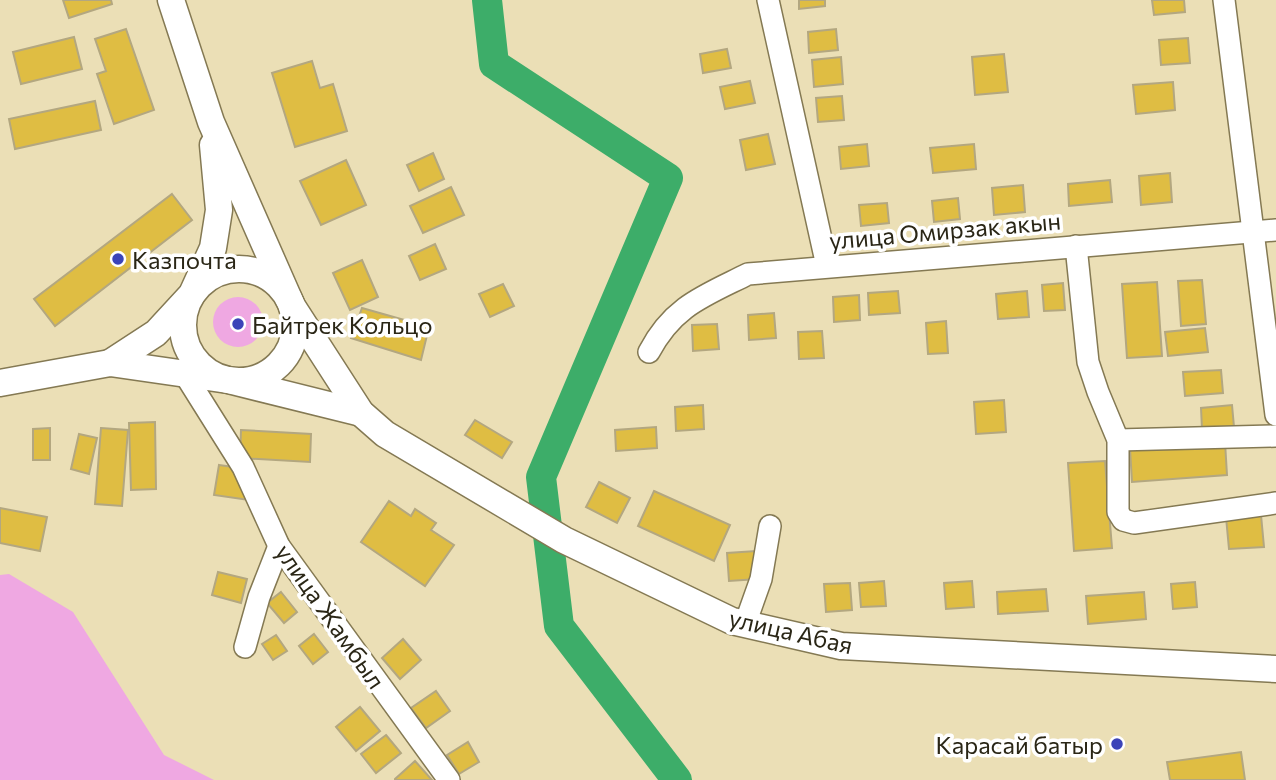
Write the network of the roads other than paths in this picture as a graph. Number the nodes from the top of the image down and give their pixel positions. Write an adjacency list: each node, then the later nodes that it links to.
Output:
1 (171, 0): 4 (main road)
2 (768, 0): 8 (street)
3 (1224, 0): 6 (street)
4 (211, 122): 9 (main road); 10 (main road)
5 (1276, 230): 6 (street, улица Омирзак акын)
6 (1253, 232): 7 (street, улица Омирзак акын); 17 (street)
7 (1076, 246): 8 (street, улица Омирзак акын); 19 (street)
8 (827, 266): 11 (street, улица Омирзак акын)
9 (192, 294): 10 (main road); 12 (main road); 14 (main road)
10 (292, 306): 14 (main road); 16 (main road, улица Абая)
11 (649, 352)
12 (110, 363): 13 (main road); 15 (main road)
13 (184, 373): 14 (main road); 22 (street, улица Жамбыл)
14 (228, 380): 16 (main road)
15 (0, 383)
16 (361, 413): 23 (main road, улица Абая)
17 (1276, 415)
18 (1276, 436): 19 (street)
19 (1118, 440): 20 (street)
20 (1276, 503)
21 (770, 526): 23 (street)
22 (279, 546): 24 (street); 26 (street, улица Жамбыл)
23 (745, 624): 25 (main road, улица Абая)
24 (245, 647)
25 (1276, 669)
26 (449, 780)

